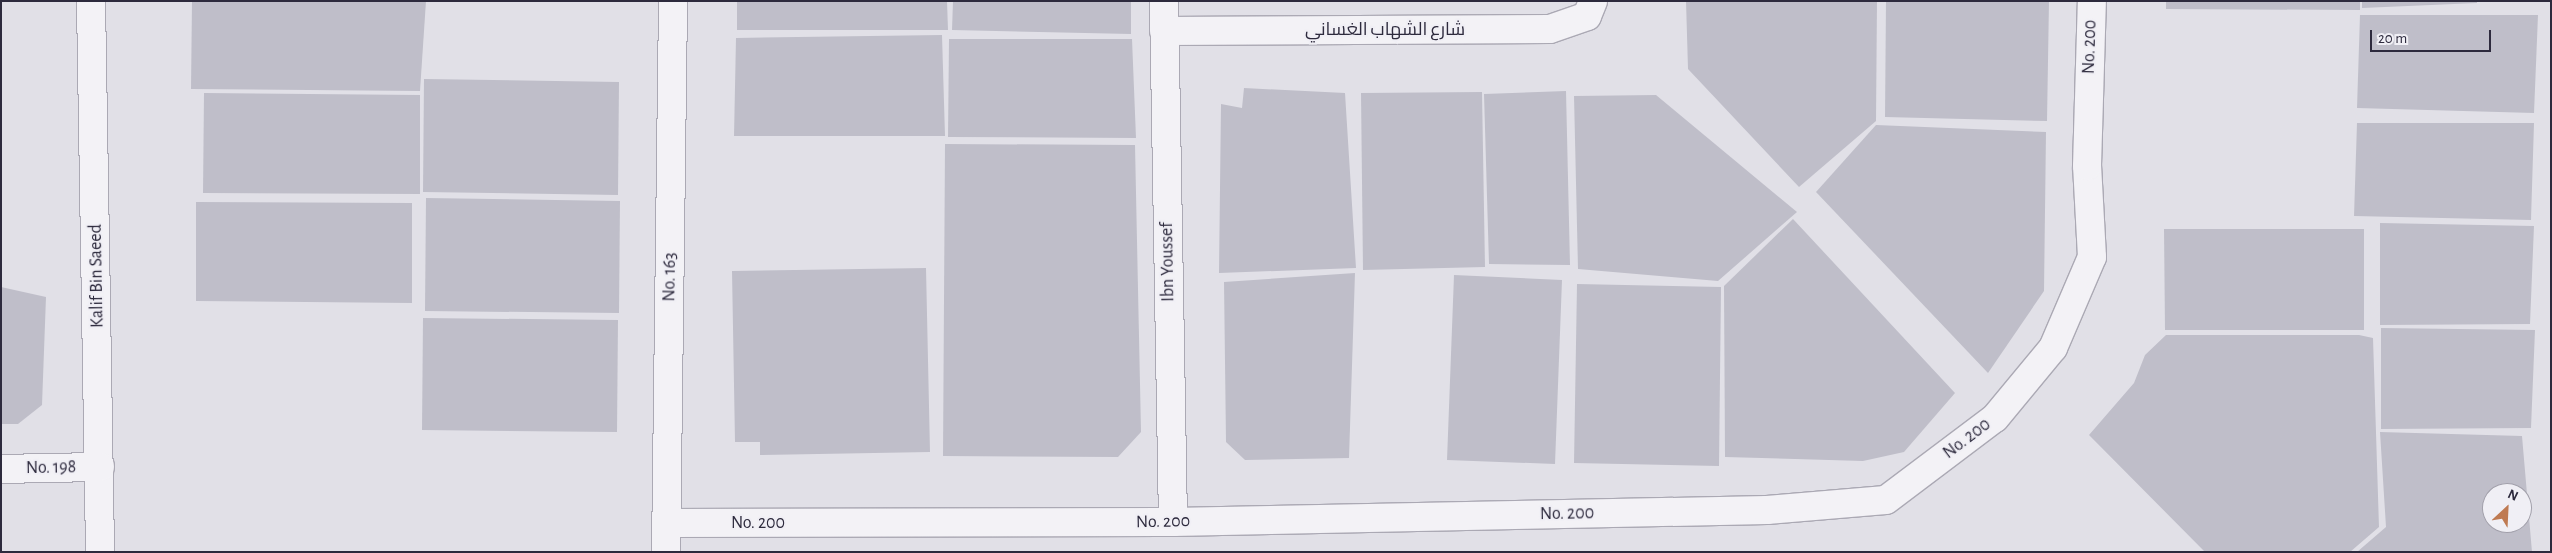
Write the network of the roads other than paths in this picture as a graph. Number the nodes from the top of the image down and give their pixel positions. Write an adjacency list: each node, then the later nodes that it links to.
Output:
1 (91, 1): 7 (street, Kalif Bin Saeed)
2 (673, 1): 10 (street, No. 163)
3 (1164, 1): 6 (street, Ibn Youssef)
4 (1594, 1): 6 (street, شارع الشهاب الغساني)
5 (2092, 1): 9 (street, No. 200)
6 (1164, 30): 9 (street, Ibn Youssef)
7 (100, 467): 8 (street, No. 198); 11 (street, Kalif Bin Saeed)
8 (1, 469)
9 (1174, 522): 10 (street, No. 200)
10 (667, 523): 12 (street, No. 163)
11 (100, 552)
12 (666, 552)

